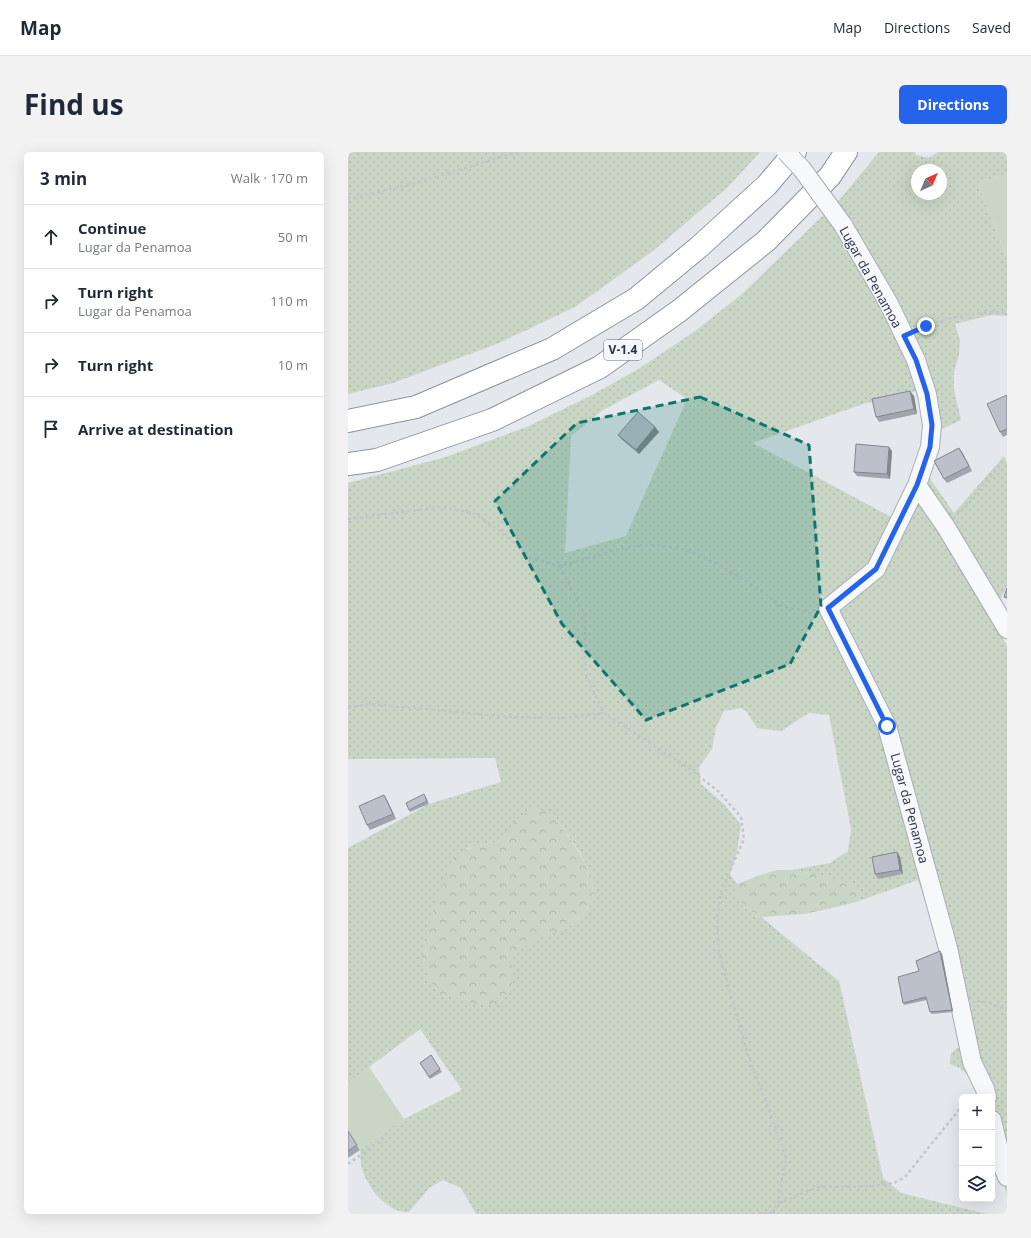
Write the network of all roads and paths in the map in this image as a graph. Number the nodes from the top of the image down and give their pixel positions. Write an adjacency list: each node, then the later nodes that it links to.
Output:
1 (517, 152): 5 (path)
2 (786, 152): 7 (street, Lugar da Penamoa, bridge)
3 (795, 152): 8 (highway, V-1.4)
4 (846, 152): 10 (highway, V-1.4)
5 (348, 198)
6 (1007, 313): 7 (path)
7 (904, 336): 11 (street, Lugar da Penamoa)
8 (348, 421)
9 (1003, 462): 13 (path)
10 (348, 464)
11 (917, 485): 13 (street); 15 (street, Lugar da Penamoa)
12 (348, 519): 14 (path)
13 (946, 527): 16 (street)
14 (560, 566): 15 (path); 18 (path)
15 (828, 608): 19 (street, Lugar da Penamoa)
16 (1007, 629)
17 (348, 708): 18 (path)
18 (604, 713): 27 (path)
19 (959, 998): 20 (path); 21 (street, Lugar da Penamoa)
20 (1007, 1010)
21 (986, 1094)
22 (959, 1110): 27 (path)
23 (994, 1130): 26 (street)
24 (384, 1138): 25 (path)
25 (348, 1164)
26 (1007, 1177)
27 (778, 1202): 28 (path)
28 (774, 1213): 29 (path)
29 (758, 1214)

